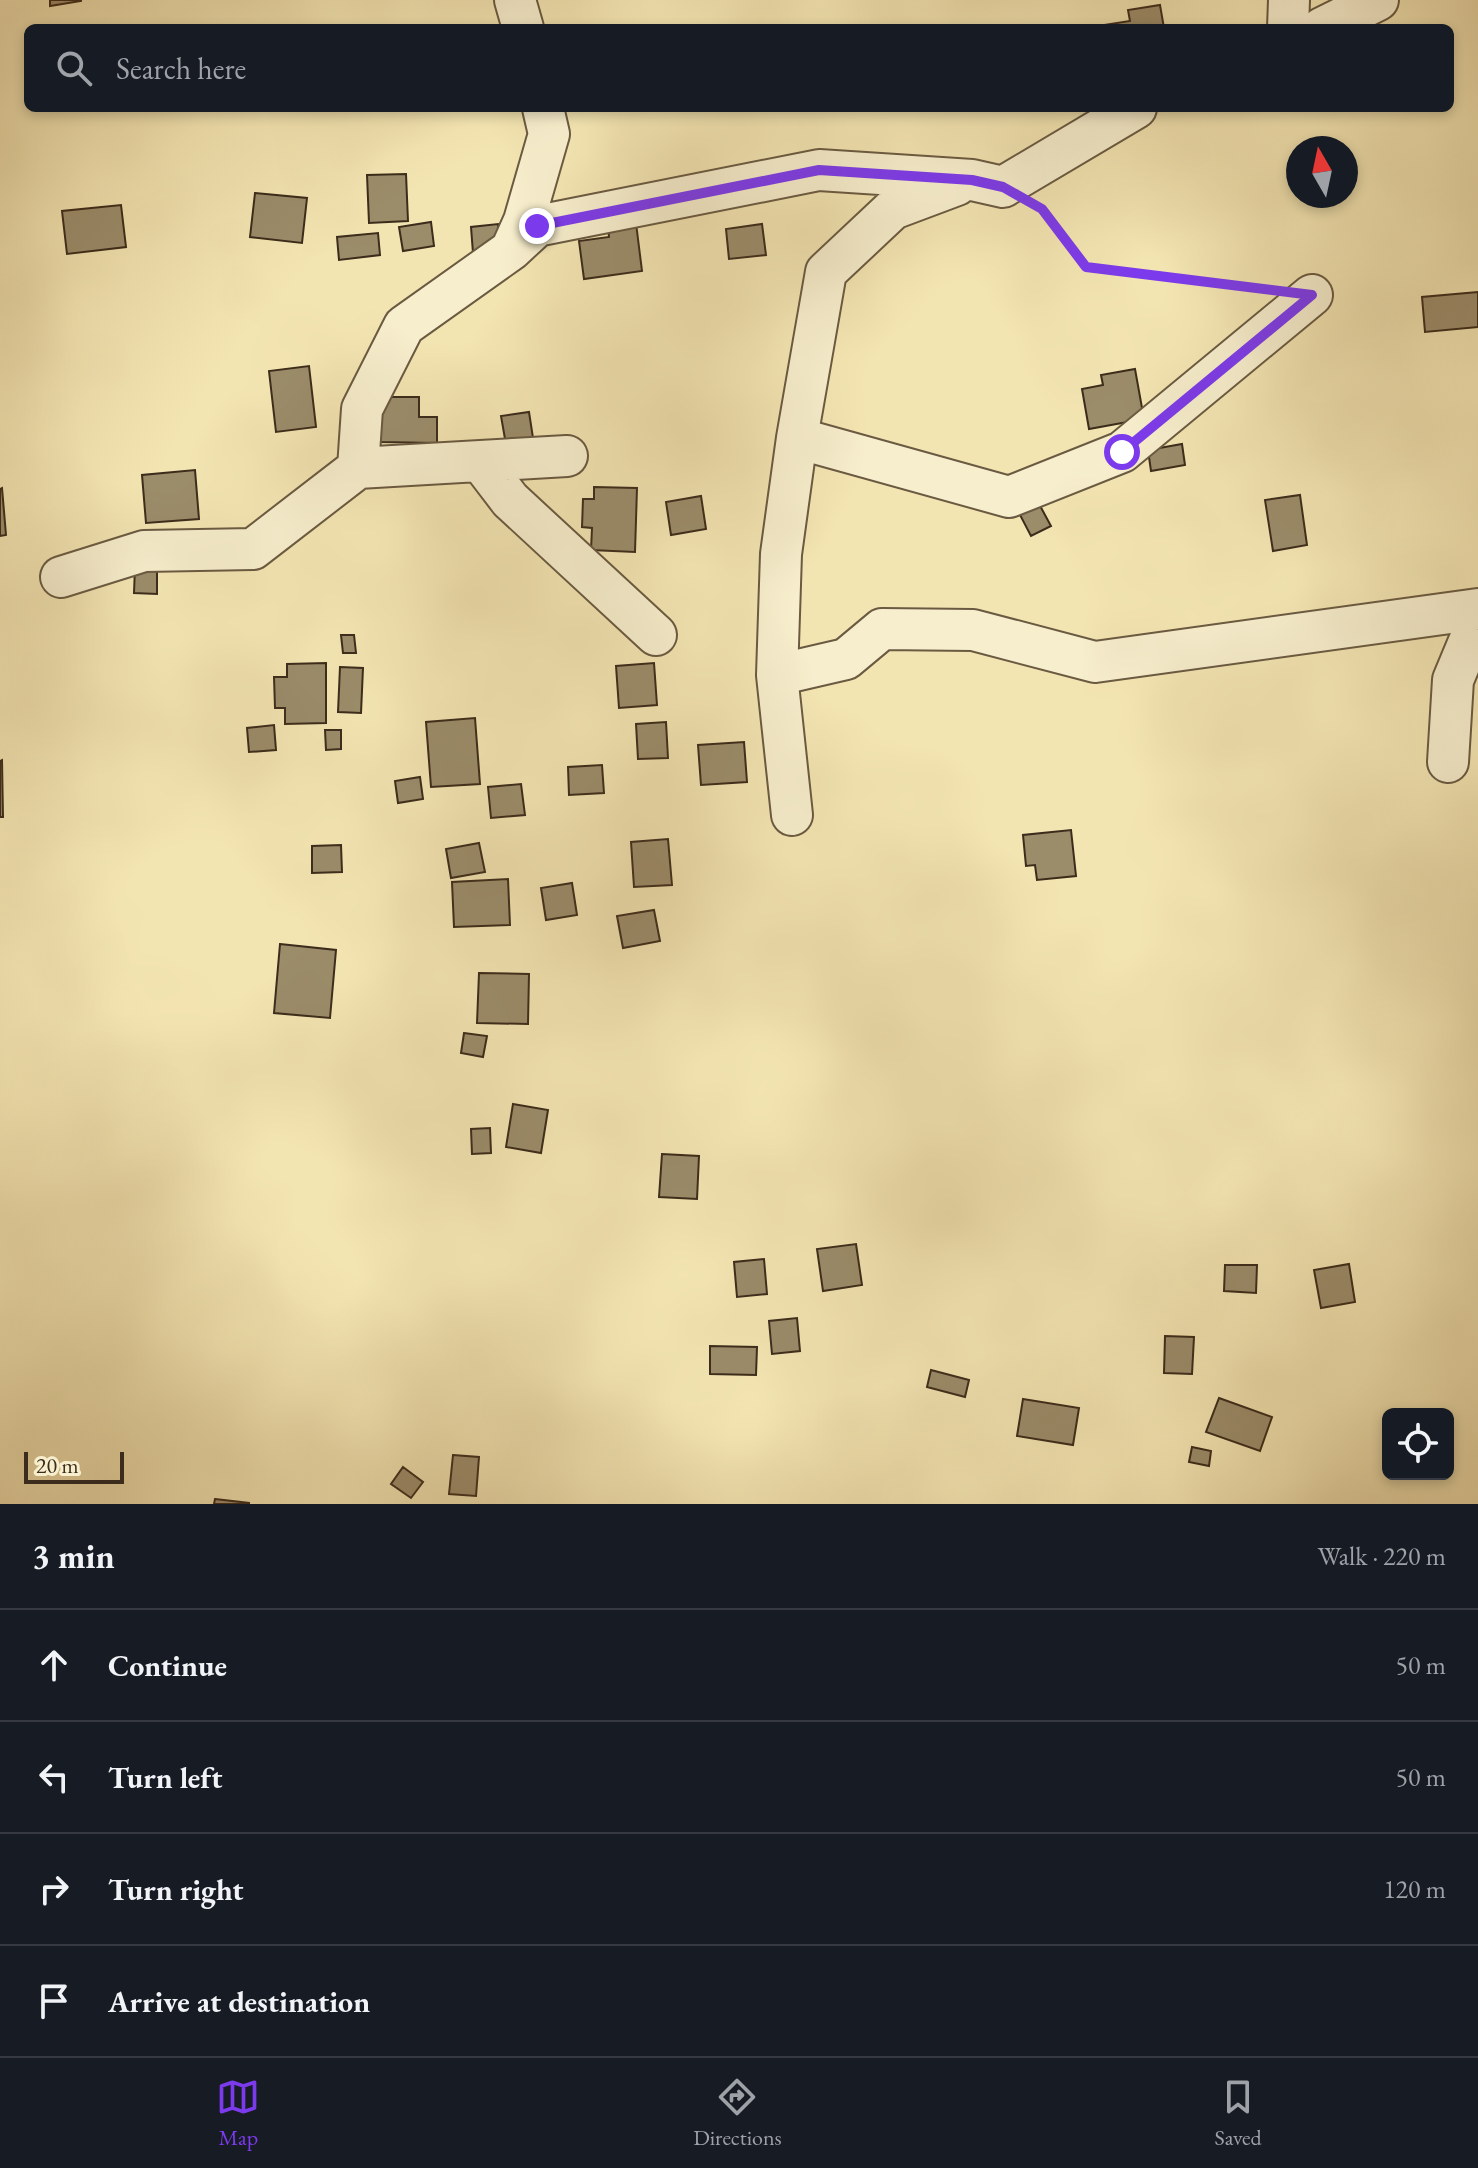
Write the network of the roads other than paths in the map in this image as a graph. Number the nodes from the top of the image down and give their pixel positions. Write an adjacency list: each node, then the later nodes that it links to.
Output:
1 (515, 0): 4 (street)
2 (1289, 0): 5 (street)
3 (1378, 0): 6 (street)
4 (522, 24)
5 (1288, 24)
6 (1330, 24)
7 (544, 112): 10 (street)
8 (1128, 112): 9 (street)
9 (987, 183): 10 (street); 12 (street)
10 (511, 250): 15 (street)
11 (1312, 295): 12 (street)
12 (797, 438): 20 (street)
13 (567, 456): 14 (street)
14 (481, 462): 15 (street); 19 (street)
15 (358, 468): 16 (street)
16 (61, 577)
17 (1478, 609): 20 (street)
18 (1478, 620): 21 (street)
19 (656, 635)
20 (777, 675): 22 (street)
21 (1448, 762)
22 (792, 815)

